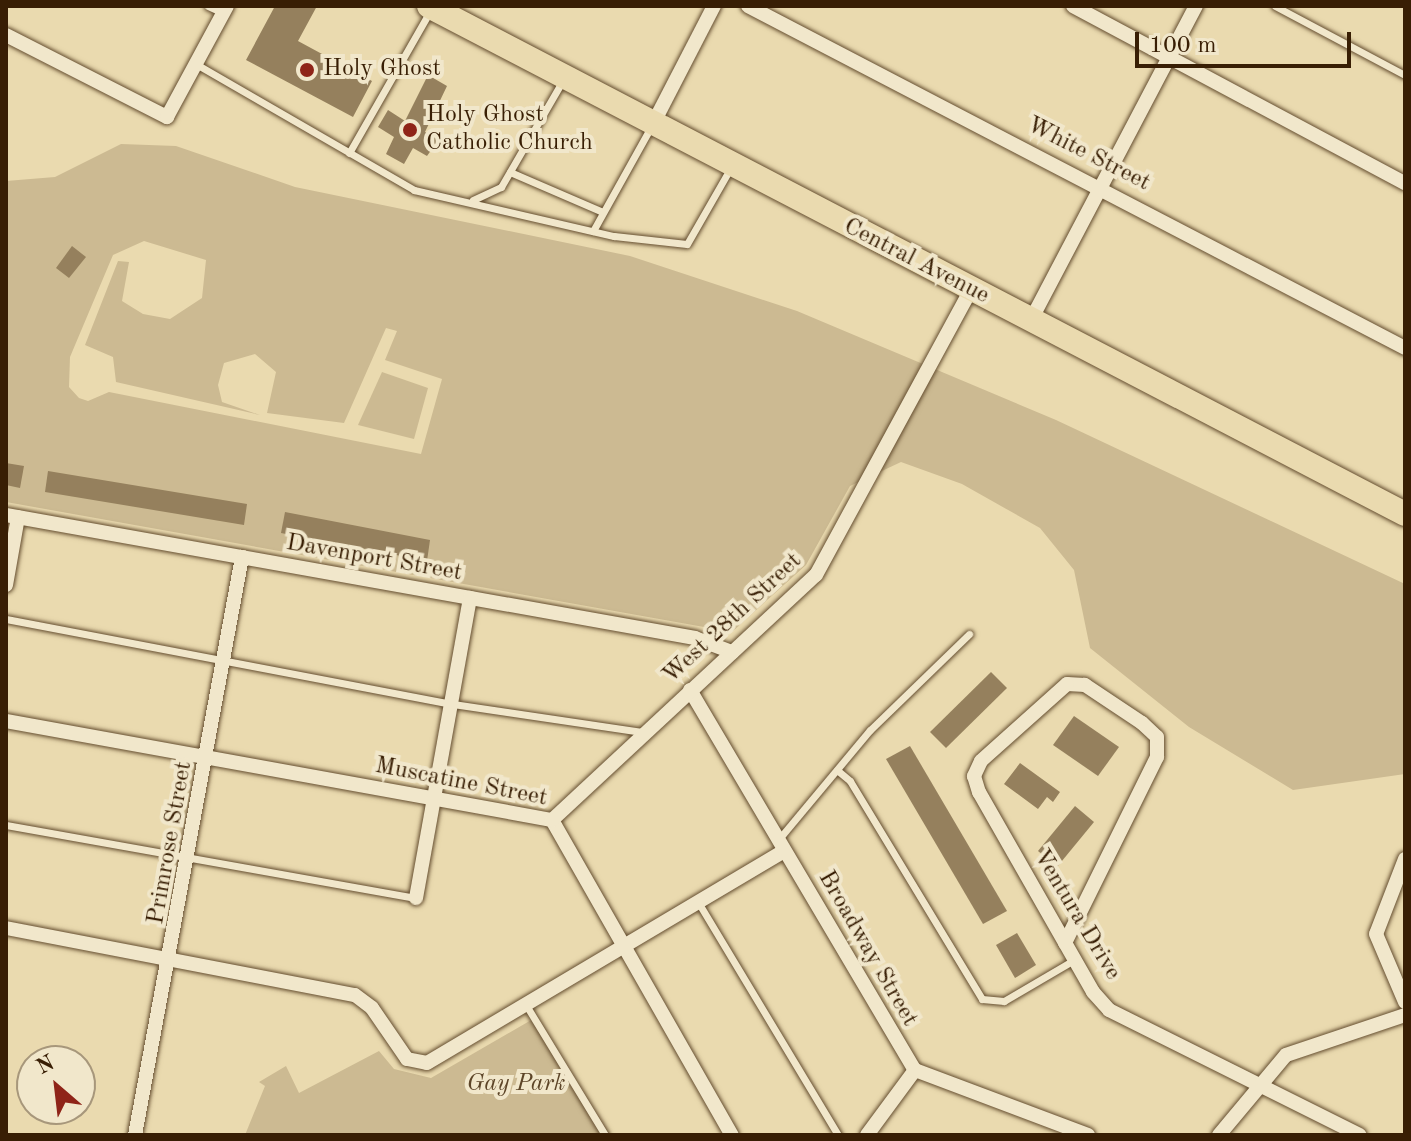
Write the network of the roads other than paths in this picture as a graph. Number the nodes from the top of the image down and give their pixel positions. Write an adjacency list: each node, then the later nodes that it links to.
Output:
1 (208, 6): 8 (lane)
2 (714, 6): 14 (street)
3 (748, 6): 19 (street, White Street)
4 (1073, 6): 10 (street)
5 (1196, 6): 10 (street)
6 (1275, 6): 12 (lane)
7 (430, 7): 13 (main road, Central Avenue); 15 (lane)
8 (225, 10): 11 (street)
9 (6, 35): 11 (street)
10 (1172, 54): 18 (street); 19 (street)
11 (196, 64): 15 (lane)
12 (1405, 75)
13 (564, 77): 14 (main road, Central Avenue); 17 (lane)
14 (653, 124): 16 (main road, Central Avenue); 21 (lane)
15 (349, 153): 20 (lane)
16 (732, 165): 22 (lane); 23 (main road, Central Avenue)
17 (510, 172): 20 (lane); 21 (lane)
18 (1405, 183)
19 (1103, 186): 24 (street); 25 (street, White Street)
20 (473, 200): 22 (lane)
21 (603, 212): 22 (lane)
22 (593, 231)
23 (970, 291): 24 (main road, Central Avenue); 33 (street, West 28th Street)
24 (1031, 320): 26 (main road, Central Avenue)
25 (1405, 348)
26 (1405, 514)
27 (12, 516): 28 (street, Davenport Street); 29 (street)
28 (242, 557): 30 (street, Davenport Street); 34 (street, Primrose Street)
29 (6, 585)
30 (470, 598): 33 (street, Davenport Street); 36 (street)
31 (6, 619): 34 (lane)
32 (969, 634): 40 (lane)
33 (732, 652): 35 (street, West 28th Street)
34 (227, 658): 36 (lane); 39 (street, Primrose Street)
35 (690, 690): 38 (street, West 28th Street); 44 (street, Broadway Street)
36 (453, 704): 38 (lane); 41 (street)
37 (6, 721): 39 (street, Muscatine Street)
38 (642, 732): 42 (street, West 28th Street)
39 (209, 756): 41 (street, Muscatine Street); 45 (street, Primrose Street)
40 (837, 770): 44 (lane); 53 (lane)
41 (435, 802): 42 (street, Muscatine Street); 47 (street)
42 (552, 820): 51 (street, Muscatine Street)
43 (6, 825): 45 (lane)
44 (781, 846): 48 (street); 57 (street, Broadway Street)
45 (190, 858): 47 (lane); 52 (street, Primrose Street)
46 (1405, 859): 54 (street)
47 (416, 898)
48 (698, 902): 51 (street); 63 (lane)
49 (6, 928): 52 (street)
50 (1065, 943): 50 (street, Ventura Drive); 53 (street, Ventura Drive)
51 (622, 947): 55 (street); 62 (street, Muscatine Street)
52 (172, 959): 55 (street); 60 (street, Primrose Street)
53 (1074, 960): 58 (street, Ventura Drive)
54 (1405, 1002)
55 (526, 1005): 61 (lane)
56 (1405, 1015): 58 (street)
57 (915, 1070): 59 (street); 64 (street)
58 (1261, 1085): 66 (street); 67 (street, Ventura Drive)
59 (1046, 1127): 65 (street)
60 (135, 1135)
61 (605, 1135)
62 (732, 1135)
63 (838, 1135)
64 (867, 1135)
65 (1088, 1135)
66 (1219, 1135)
67 (1360, 1135)

